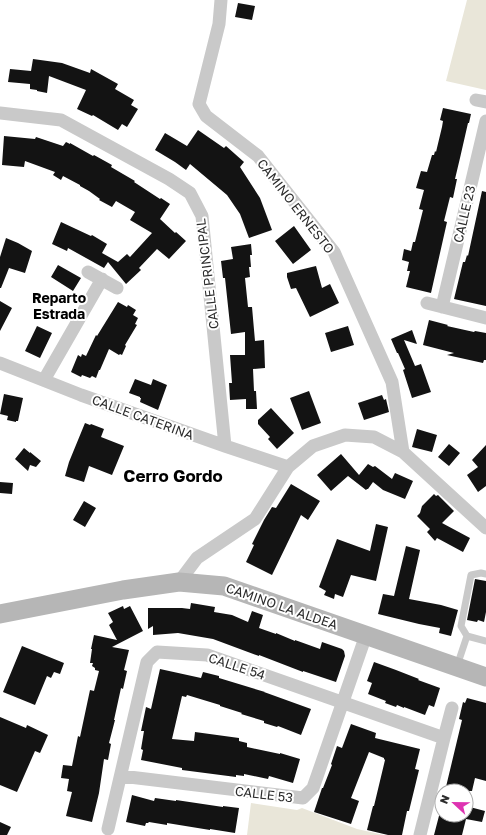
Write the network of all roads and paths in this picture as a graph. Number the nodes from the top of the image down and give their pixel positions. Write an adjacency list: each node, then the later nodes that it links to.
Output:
1 (221, 0): 13 (street, CAMINO ERNESTO)
2 (0, 113): 12 (street, CALLE PRINCIPAL)
3 (486, 121): 8 (street, CALLE 23)
4 (88, 272): 5 (street)
5 (102, 279): 6 (street); 11 (street)
6 (117, 288)
7 (427, 304): 8 (street)
8 (442, 307): 9 (street)
9 (486, 318)
10 (0, 363): 11 (street, CALLE CATERINA)
11 (44, 380): 12 (street, CALLE CATERINA)
12 (225, 446): 14 (street, CALLE CATERINA)
13 (404, 452): 14 (street); 15 (street)
14 (288, 467): 17 (street)
15 (486, 528)
16 (486, 574): 20 (lane)
17 (179, 582): 18 (street, CAMINO LA ALDEA); 19 (street, CAMINO LA ALDEA)
18 (0, 614)
19 (366, 635): 22 (street, CAMINO LA ALDEA); 24 (street)
20 (467, 636): 21 (lane); 22 (lane)
21 (486, 641)
22 (457, 667): 23 (street, CAMINO LA ALDEA)
23 (486, 677)
24 (343, 702): 26 (street, CALLE 54); 27 (street, CALLE 53); 27 (street, CALLE 54)
25 (452, 708): 26 (street)
26 (444, 738): 29 (street)
27 (120, 776): 28 (street, CALLE 54)
28 (108, 829)
29 (420, 835)

